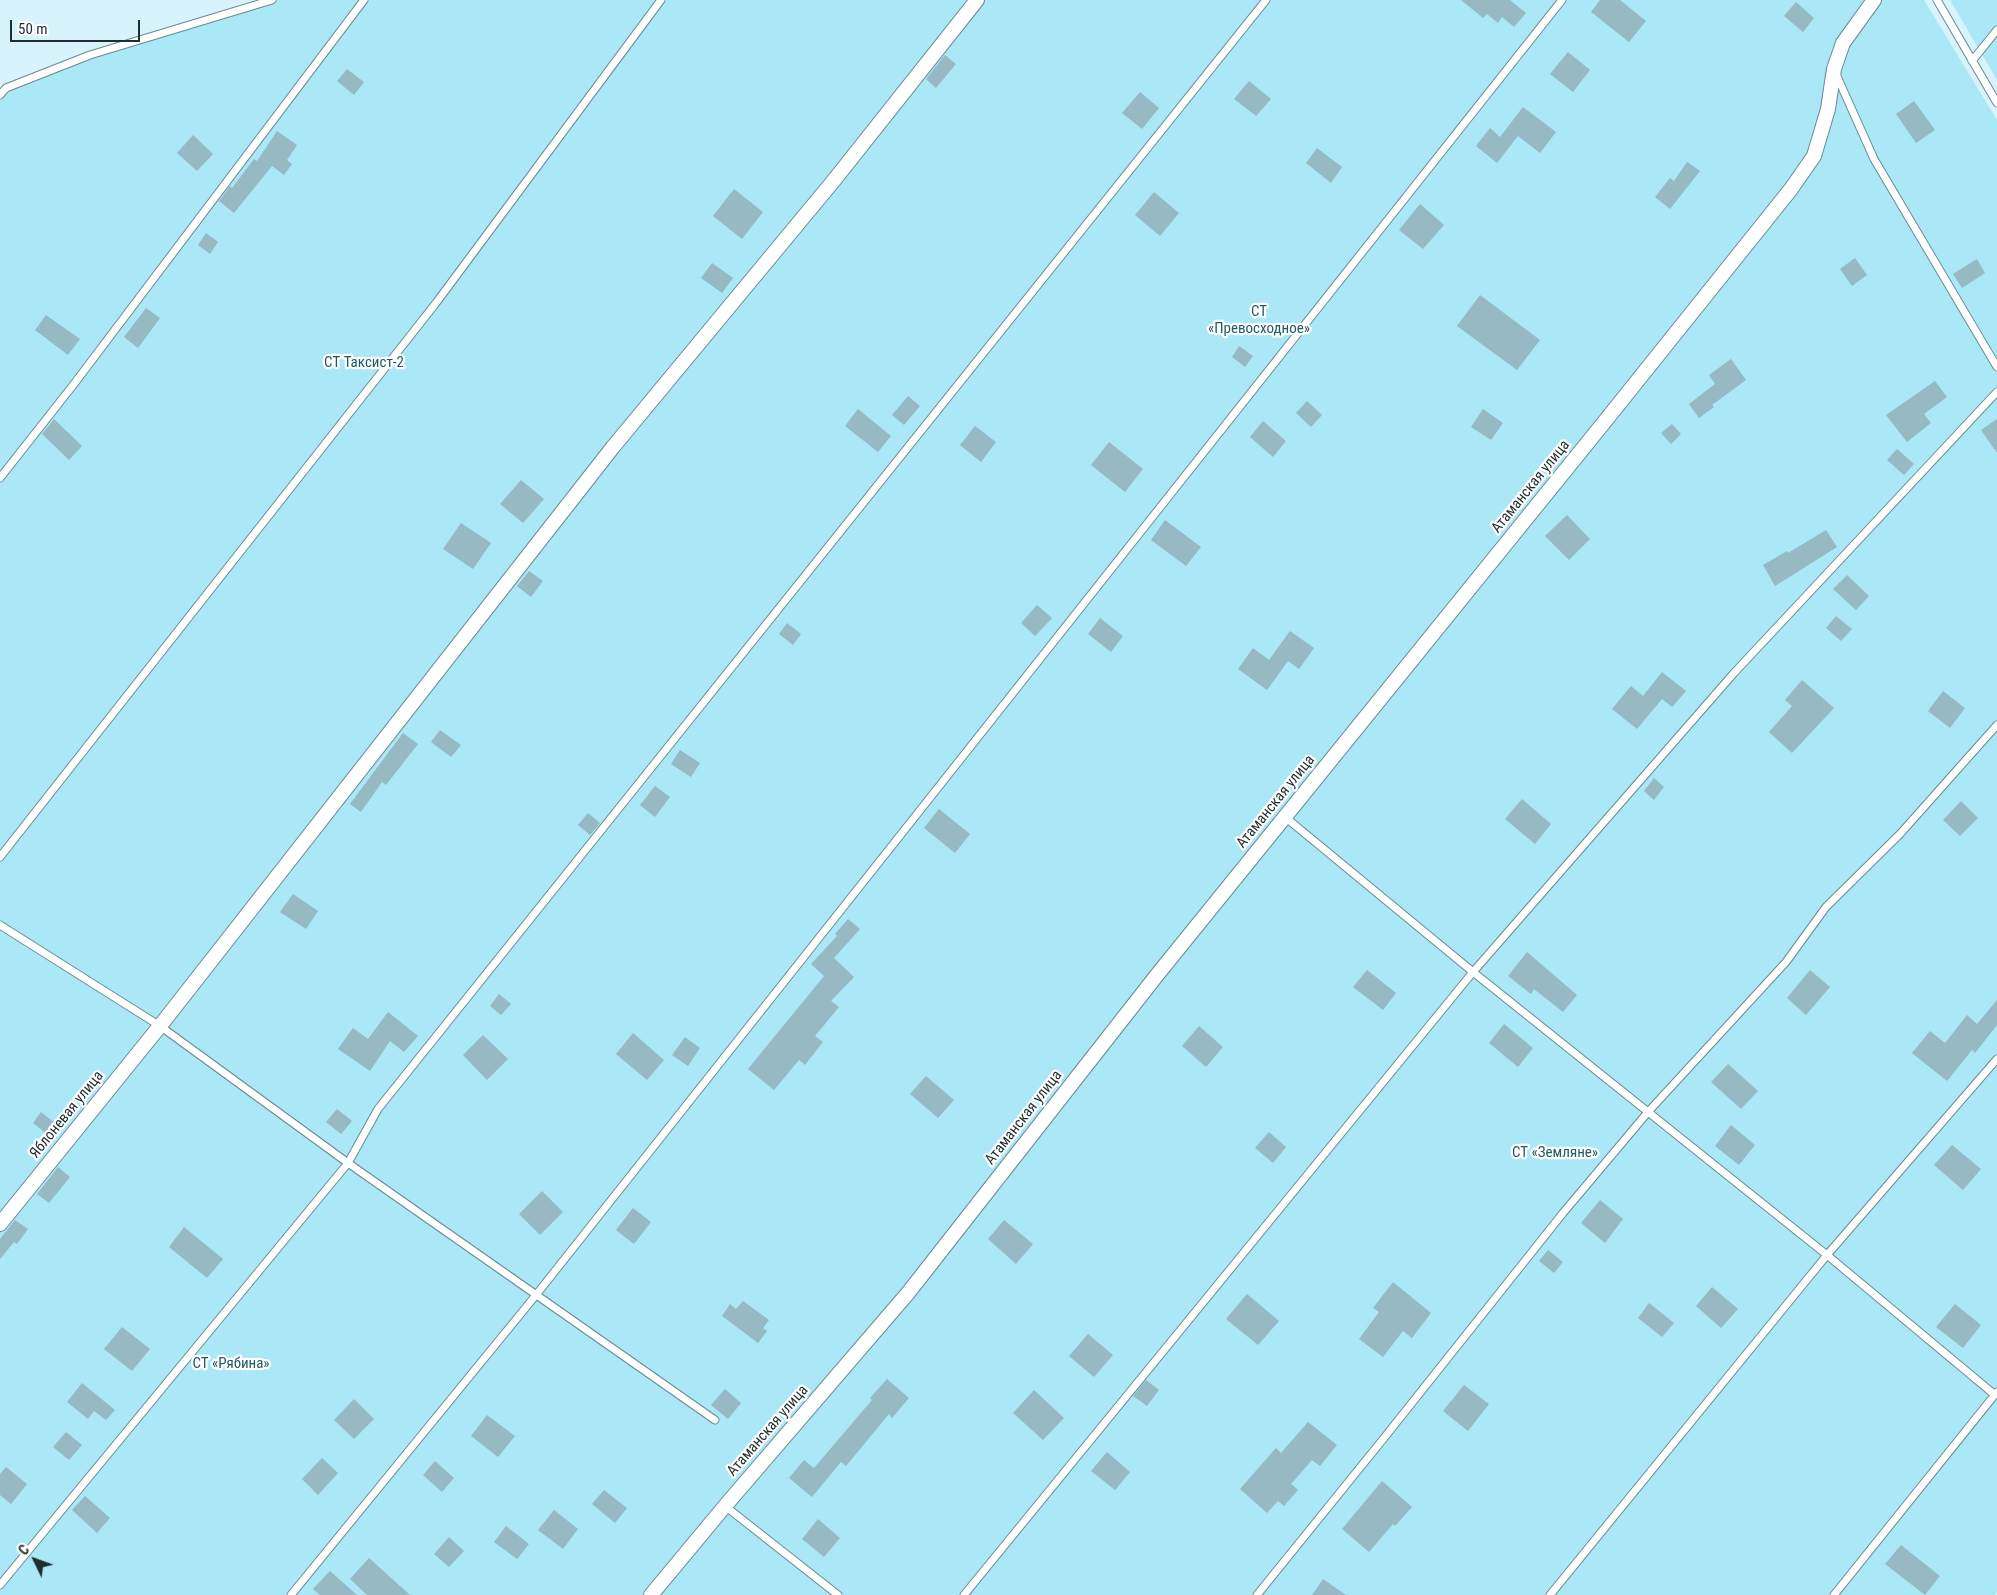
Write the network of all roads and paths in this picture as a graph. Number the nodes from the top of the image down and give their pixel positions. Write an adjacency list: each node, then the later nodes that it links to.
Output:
1 (272, 0): 12 (lane)
2 (364, 0): 16 (lane)
3 (661, 0): 19 (lane)
4 (977, 0): 22 (street, Яблоневая улица)
5 (1266, 0): 25 (lane)
6 (1562, 0): 28 (lane)
7 (1874, 0): 11 (street, Атаманская улица)
8 (1937, 0): 10 (lane)
9 (1997, 30): 10 (lane)
10 (1972, 61): 13 (lane)
11 (1834, 69): 14 (lane); 18 (street, Атаманская улица)
12 (0, 95)
13 (1997, 103)
14 (1997, 367)
15 (1997, 392): 21 (lane)
16 (0, 478)
17 (1997, 725): 24 (lane)
18 (1285, 817): 21 (lane); 31 (street, Атаманская улица)
19 (0, 857)
20 (0, 925): 22 (lane)
21 (1473, 972): 24 (lane); 36 (lane)
22 (160, 1026): 25 (lane); 26 (street, Яблоневая улица)
23 (1997, 1059): 27 (lane)
24 (1648, 1112): 27 (lane); 37 (lane)
25 (348, 1163): 28 (lane); 32 (lane)
26 (0, 1224)
27 (1827, 1256): 29 (lane); 38 (lane)
28 (536, 1295): 30 (lane); 33 (lane)
29 (1996, 1393): 39 (lane)
30 (715, 1420)
31 (725, 1506): 34 (street, Атаманская улица); 35 (lane)
32 (0, 1585)
33 (291, 1595)
34 (651, 1595)
35 (838, 1595)
36 (964, 1595)
37 (1257, 1595)
38 (1550, 1595)
39 (1834, 1595)

